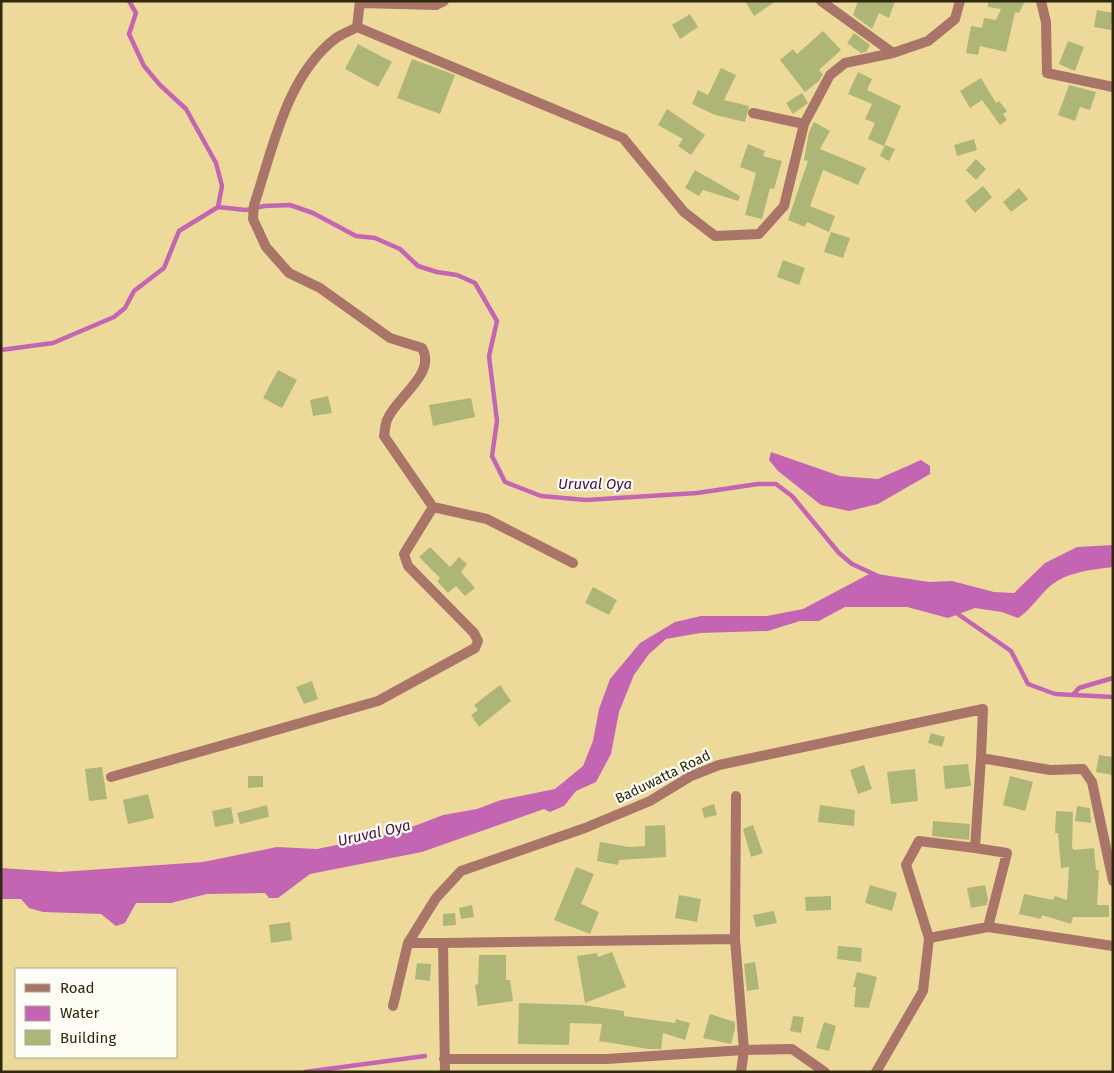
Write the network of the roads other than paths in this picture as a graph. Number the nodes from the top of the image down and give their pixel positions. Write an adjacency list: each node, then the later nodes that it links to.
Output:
1 (444, 1): 5 (street)
2 (821, 1): 7 (street)
3 (960, 1): 7 (street)
4 (1041, 1): 8 (street)
5 (360, 2): 6 (street)
6 (356, 27): 10 (street); 11 (street)
7 (894, 53): 10 (street)
8 (1113, 87)
9 (754, 113): 10 (street)
10 (804, 124)
11 (433, 507): 12 (street); 14 (street)
12 (573, 564)
13 (981, 758): 16 (street); 17 (street); 21 (street, Baduwatta Road)
14 (111, 777)
15 (736, 796): 20 (street)
16 (975, 848): 18 (street); 19 (street)
17 (1113, 881)
18 (988, 927): 19 (street); 23 (street)
19 (929, 938): 30 (street)
20 (735, 939): 22 (street); 25 (street)
21 (408, 943): 22 (street); 24 (street, Baduwatta Road)
22 (443, 943): 26 (street)
23 (1113, 946)
24 (393, 1006)
25 (740, 1050): 26 (street); 28 (street); 29 (street)
26 (444, 1059): 27 (street)
27 (445, 1072)
28 (741, 1072)
29 (825, 1072)
30 (876, 1072)

